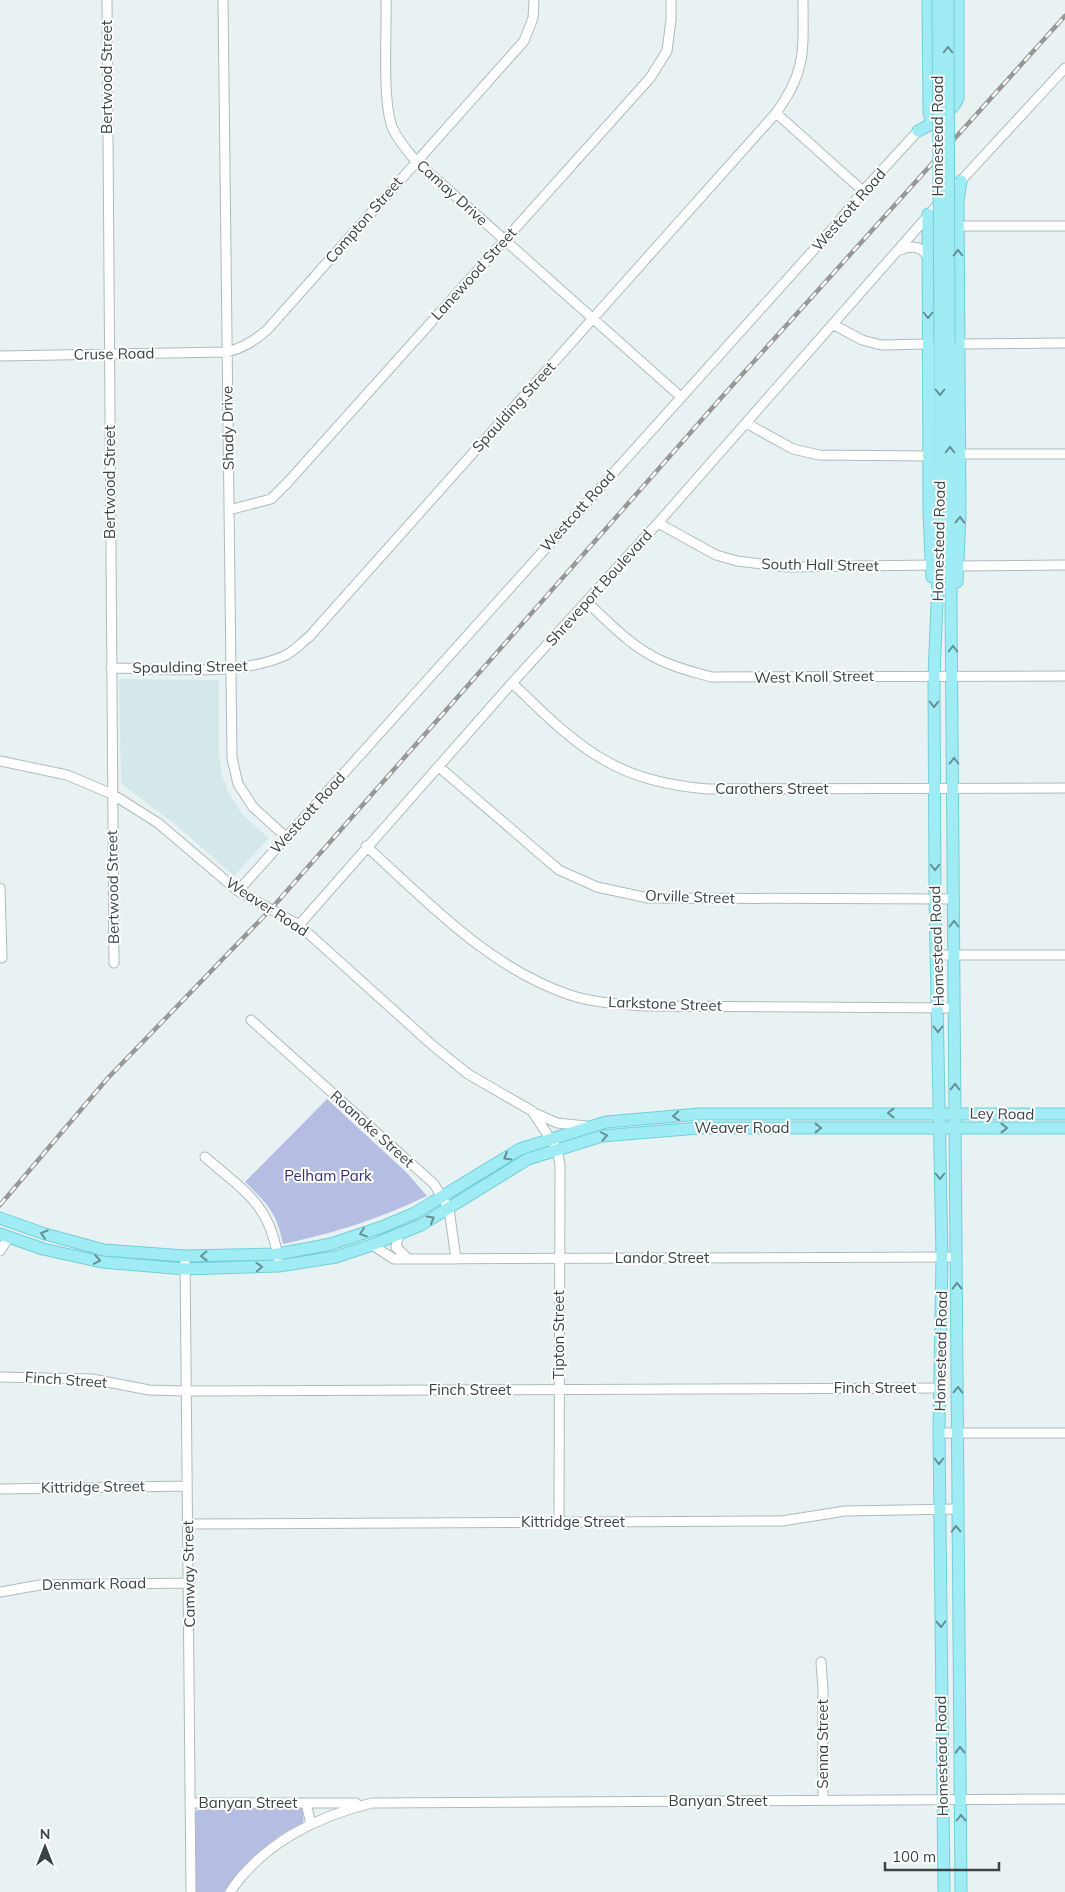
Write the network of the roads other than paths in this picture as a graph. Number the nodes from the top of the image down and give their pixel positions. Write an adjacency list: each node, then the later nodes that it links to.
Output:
1 (107, 0): 30 (street, Bertwood Street)
2 (223, 0): 29 (street, Shady Drive)
3 (386, 0): 15 (street, Camay Drive)
4 (534, 0): 15 (street, Compton Street)
5 (671, 0): 22 (street, Lanewood Street)
6 (803, 0): 12 (street, Spaulding Street)
7 (928, 0): 13 (main road)
8 (938, 0): 28 (main road, Homestead Road, bridge)
9 (948, 0): 28 (main road, Homestead Road, one-way to 9, bridge)
10 (958, 0): 13 (main road)
11 (1065, 68): 16 (street)
12 (776, 113): 17 (street); 25 (street, Spaulding Street)
13 (932, 117): 14 (main road)
14 (918, 131): 17 (street, Westcott Road)
15 (416, 161): 22 (street, Camay Drive); 29 (street, Compton Street)
16 (961, 181): 18 (main road)
17 (863, 191): 32 (street, Westcott Road)
18 (953, 196): 19 (street, Shreveport Boulevard); 20 (main road)
19 (928, 214): 23 (street, Shreveport Boulevard); 24 (main road)
20 (958, 226): 21 (street); 28 (main road, one-way to 20)
21 (1065, 226)
22 (505, 240): 25 (street, Camay Drive); 37 (street, Lanewood Street)
23 (899, 250): 24 (street); 26 (street, Shreveport Boulevard)
24 (927, 256): 28 (main road, one-way to 28)
25 (593, 319): 32 (street, Camay Drive); 46 (street, Spaulding Street)
26 (834, 324): 28 (street); 33 (street, Shreveport Boulevard)
27 (1065, 343): 28 (street)
28 (944, 344): 34 (main road); 36 (main road); 43 (main road, Homestead Road, one-way to 43); 44 (main road, Homestead Road, one-way to 28)
29 (227, 352): 30 (street, Cruse Road); 37 (street, Shady Drive)
30 (109, 355): 31 (street, Cruse Road); 45 (street, Bertwood Street)
31 (0, 356)
32 (681, 397): 57 (street, Westcott Road)
33 (746, 423): 36 (street); 38 (street, Shreveport Boulevard)
34 (960, 454): 35 (street); 41 (main road, one-way to 34)
35 (1065, 454)
36 (928, 456): 39 (main road)
37 (229, 510): 46 (street, Shady Drive)
38 (658, 523): 39 (street, South Hall Street); 42 (street, Shreveport Boulevard)
39 (931, 565): 43 (main road)
40 (1065, 565): 41 (street)
41 (959, 566): 44 (main road)
42 (587, 602): 47 (street, West Knoll Street); 50 (street, Shreveport Boulevard)
43 (937, 621): 47 (main road, Homestead Road)
44 (953, 621): 48 (main road, Homestead Road, one-way to 44)
45 (111, 668): 46 (street, Spaulding Street); 56 (street, Bertwood Street)
46 (231, 668): 57 (street, Shady Drive)
47 (934, 676): 48 (street, West Knoll Street); 53 (main road, Homestead Road, one-way to 53)
48 (953, 676): 49 (street, West Knoll Street); 54 (main road, Homestead Road, one-way to 48)
49 (1065, 676)
50 (512, 683): 52 (street, Shreveport Boulevard); 53 (street, Carothers Street)
51 (0, 761): 56 (street, Weaver Road)
52 (439, 768): 58 (street, Shreveport Boulevard); 61 (street, Orville Street)
53 (934, 788): 54 (street, Carothers Street); 61 (main road, Homestead Road, one-way to 61)
54 (954, 788): 55 (street, Carothers Street); 62 (main road, Homestead Road)
55 (1065, 788)
56 (112, 794): 60 (street, Weaver Road); 68 (street, Bertwood Street)
57 (286, 837): 60 (street, Westcott Road)
58 (366, 846): 63 (street, Shreveport Boulevard); 69 (street, Larkstone Street)
59 (0, 888): 67 (street)
60 (238, 891): 63 (street, Weaver Road)
61 (935, 898): 62 (street, Orville Street); 64 (main road, Homestead Road)
62 (954, 899): 65 (main road, Homestead Road, one-way to 62)
63 (299, 925): 72 (street, Weaver Road)
64 (936, 954): 65 (street); 69 (main road, Homestead Road)
65 (954, 955): 66 (street); 70 (main road, Homestead Road)
66 (1065, 955)
67 (2, 958)
68 (114, 963)
69 (938, 1007): 70 (street, Larkstone Street); 73 (main road, Homestead Road, one-way to 73)
70 (954, 1008): 74 (main road, Homestead Road, one-way to 70)
71 (251, 1020): 84 (street, Roanoke Street)
72 (532, 1111): 77 (street); 82 (street, Weaver Road)
73 (940, 1113): 74 (main road, Ley Road); 75 (main road, Weaver Road, one-way to 75); 79 (main road, Homestead Road)
74 (955, 1113): 76 (main road, Ley Road); 80 (main road, Homestead Road)
75 (732, 1114): 77 (main road, Weaver Road, one-way to 77); 78 (main road)
76 (1065, 1114)
77 (590, 1127): 82 (main road, Weaver Road)
78 (731, 1128): 79 (main road, Weaver Road, one-way to 79); 82 (main road, Weaver Road, one-way to 78)
79 (940, 1128): 80 (main road, Ley Road); 93 (main road, Homestead Road, one-way to 93)
80 (955, 1128): 81 (main road, Ley Road, one-way to 81); 94 (main road, Homestead Road)
81 (1065, 1128)
82 (554, 1144): 84 (main road, one-way to 84); 85 (main road); 97 (street, Tipton Street)
83 (205, 1157): 91 (street)
84 (442, 1196): 85 (street, Roanoke Street); 91 (main road, one-way to 91)
85 (449, 1209): 87 (main road, one-way to 85); 96 (street, Roanoke Street)
86 (0, 1218): 92 (main road, one-way to 86)
87 (399, 1234): 89 (main road); 95 (street)
88 (4, 1235): 90 (street); 99 (main road, one-way to 99)
89 (372, 1245): 95 (street, Landor Street); 98 (main road)
90 (0, 1252)
91 (278, 1254): 92 (main road, one-way to 92); 98 (street)
92 (185, 1256): 99 (street, Camway Street)
93 (942, 1257): 94 (street, Landor Street); 97 (street, Landor Street); 101 (main road, Homestead Road)
94 (956, 1257): 105 (main road, Homestead Road, one-way to 94)
95 (407, 1258): 96 (street, Landor Street)
96 (456, 1259): 97 (street, Landor Street)
97 (559, 1259): 102 (street, Tipton Street)
98 (279, 1266): 99 (main road, one-way to 98)
99 (185, 1269): 103 (street, Camway Street)
100 (0, 1377): 103 (street, Finch Street)
101 (941, 1388): 102 (street, Finch Street); 104 (main road, Homestead Road)
102 (559, 1390): 103 (street, Finch Street); 111 (street, Tipton Street)
103 (187, 1391): 107 (street, Camway Street)
104 (939, 1433): 105 (street); 109 (main road, Homestead Road, one-way to 109)
105 (956, 1433): 106 (street); 110 (main road, Homestead Road)
106 (1065, 1433)
107 (186, 1486): 108 (street, Kittridge Street); 112 (street, Camway Street)
108 (0, 1489)
109 (940, 1509): 110 (street, Kittridge Street); 111 (street, Kittridge Street); 113 (main road, Homestead Road)
110 (956, 1509): 114 (main road, Homestead Road, one-way to 110)
111 (558, 1522): 112 (street, Kittridge Street)
112 (189, 1524): 115 (street, Camway Street)
113 (940, 1580): 114 (main road); 118 (main road, Homestead Road, one-way to 118)
114 (957, 1580): 119 (main road, Homestead Road)
115 (190, 1582): 116 (street, Denmark Road); 124 (street, Camway Street)
116 (0, 1592)
117 (821, 1662): 123 (street, Senna Street)
118 (941, 1677): 119 (main road); 120 (main road, Homestead Road)
119 (959, 1677): 121 (main road, Homestead Road, one-way to 119)
120 (943, 1799): 121 (street, Banyan Street); 123 (street, Banyan Street); 130 (main road, Homestead Road)
121 (961, 1799): 122 (street, Banyan Street); 131 (main road, Homestead Road, one-way to 121)
122 (1065, 1799)
123 (823, 1800): 126 (street, Banyan Street)
124 (191, 1803): 125 (street, Banyan Street); 128 (street, Camway Street)
125 (306, 1803): 126 (street, Banyan Street); 127 (street, Banyan Street)
126 (372, 1803): 127 (street, Banyan Street)
127 (311, 1824): 129 (street, Banyan Street)
128 (191, 1892)
129 (230, 1892)
130 (944, 1892)
131 (961, 1892)

